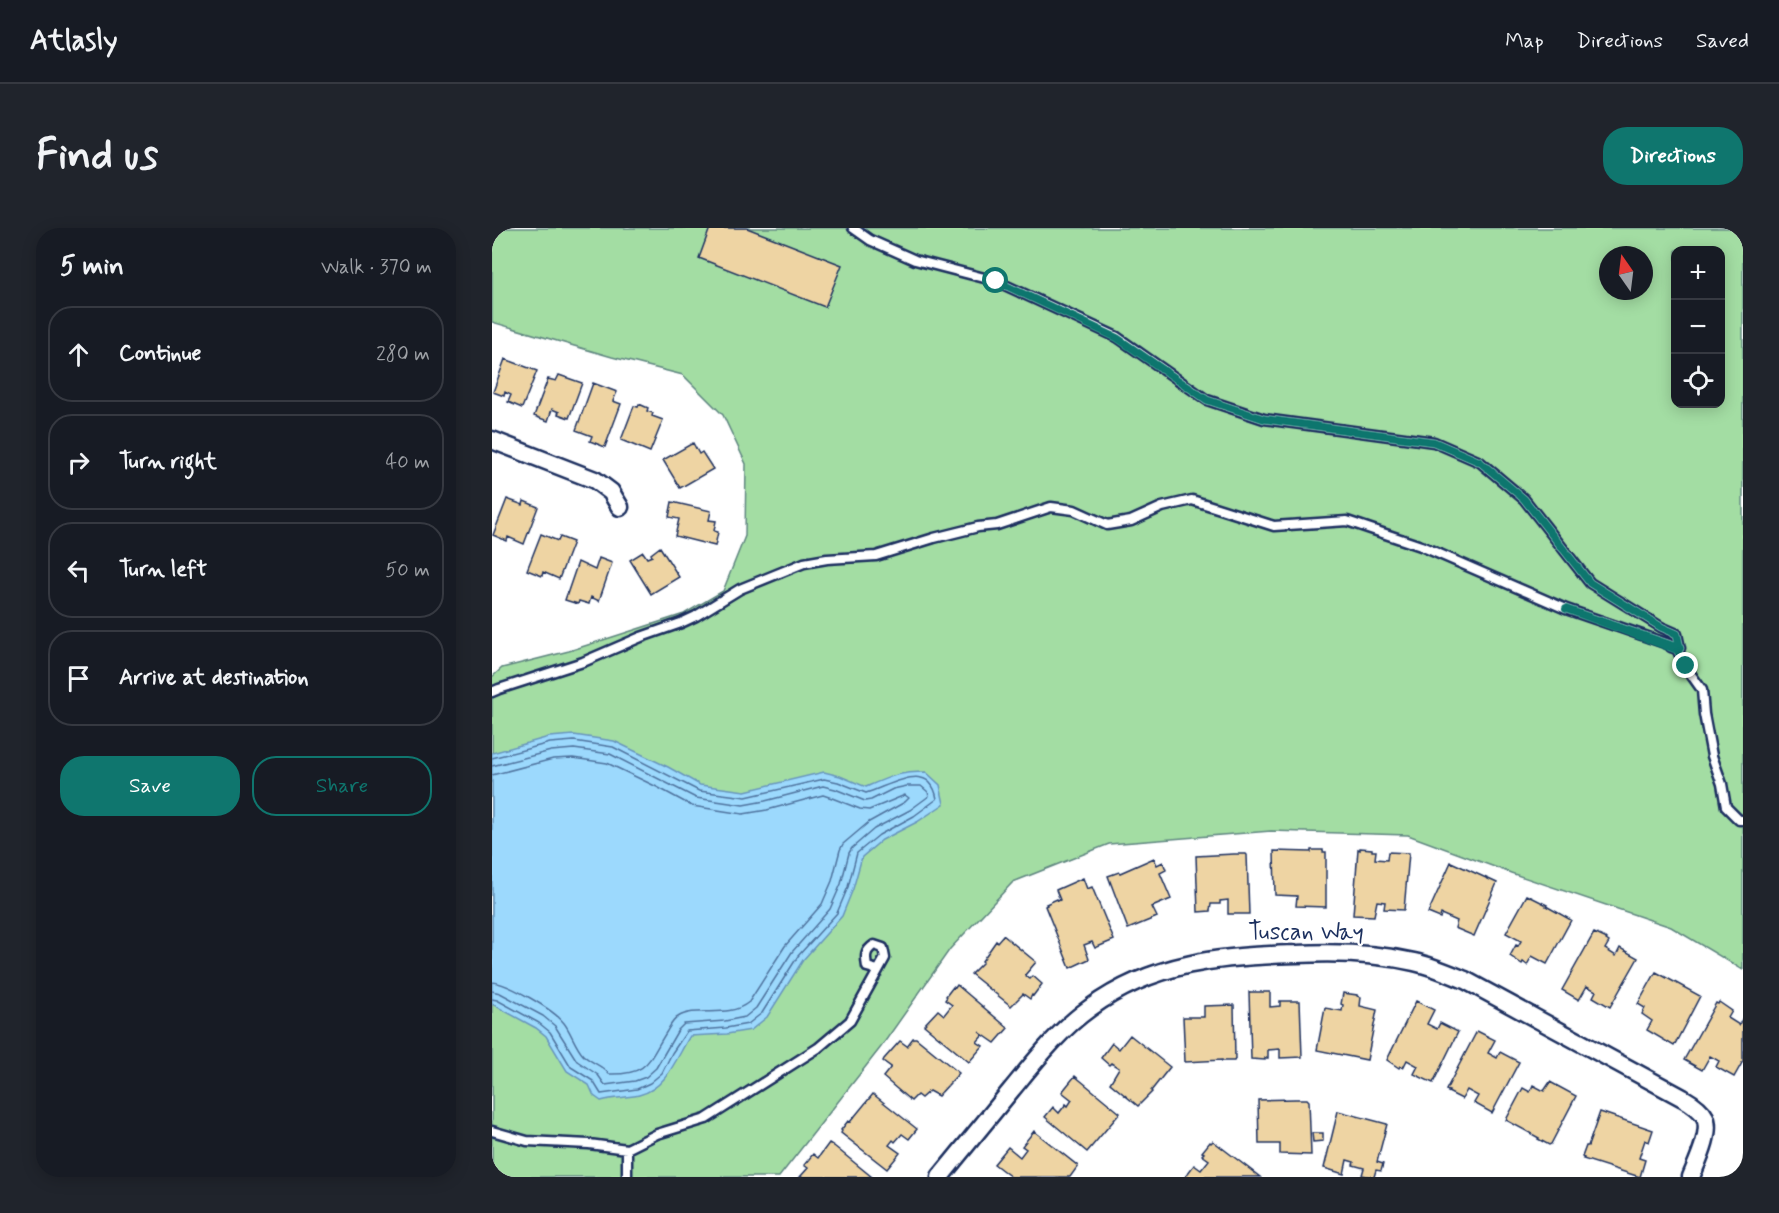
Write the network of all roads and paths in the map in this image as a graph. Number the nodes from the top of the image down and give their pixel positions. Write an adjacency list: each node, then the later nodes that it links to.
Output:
1 (853, 228): 4 (lane)
2 (492, 440): 3 (street)
3 (620, 507)
4 (1566, 609): 5 (lane); 6 (lane)
5 (492, 692)
6 (1743, 820)
7 (878, 970): 9 (lane)
8 (492, 1131): 9 (lane)
9 (627, 1149): 10 (lane)
10 (627, 1177)
11 (940, 1177): 12 (street, Tuscan Way)
12 (1691, 1177)

